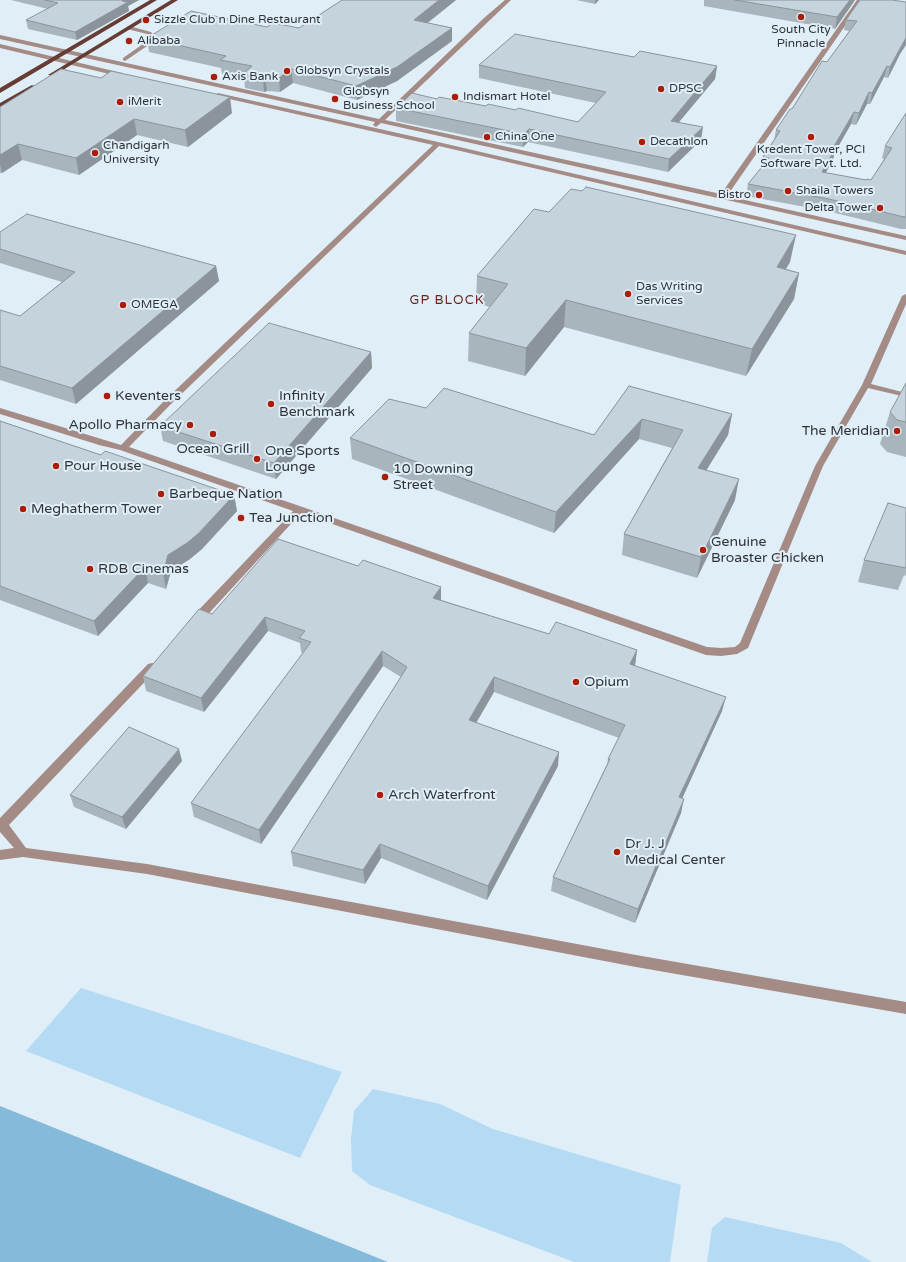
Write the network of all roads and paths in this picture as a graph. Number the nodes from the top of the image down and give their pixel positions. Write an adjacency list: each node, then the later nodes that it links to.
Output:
1 (154, 0): 8 (main road)
2 (175, 0): 5 (main road)
3 (508, 0): 19 (street)
4 (860, 0): 22 (street)
5 (129, 28): 9 (main road); 11 (street)
6 (0, 37): 8 (street)
7 (0, 46): 10 (street)
8 (67, 51): 9 (street); 10 (main road)
9 (85, 55): 12 (main road); 19 (street)
10 (54, 59): 12 (street); 16 (main road)
11 (125, 59)
12 (71, 63): 13 (street); 14 (main road)
13 (133, 77)
14 (45, 79)
15 (39, 83): 18 (main road)
16 (0, 91)
17 (210, 94): 20 (street)
18 (0, 106)
19 (379, 122): 20 (street); 22 (street)
20 (371, 129): 21 (street)
21 (438, 144): 24 (street); 29 (street)
22 (722, 198): 23 (street)
23 (906, 238)
24 (906, 252)
25 (906, 296): 26 (street)
26 (866, 385): 27 (street); 30 (street)
27 (906, 395)
28 (0, 411): 29 (street)
29 (123, 448): 30 (street)
30 (300, 509): 31 (street)
31 (187, 629)
32 (162, 657): 33 (street)
33 (1, 825): 34 (street)
34 (23, 852): 35 (street); 36 (street)
35 (0, 855)
36 (906, 1008)

